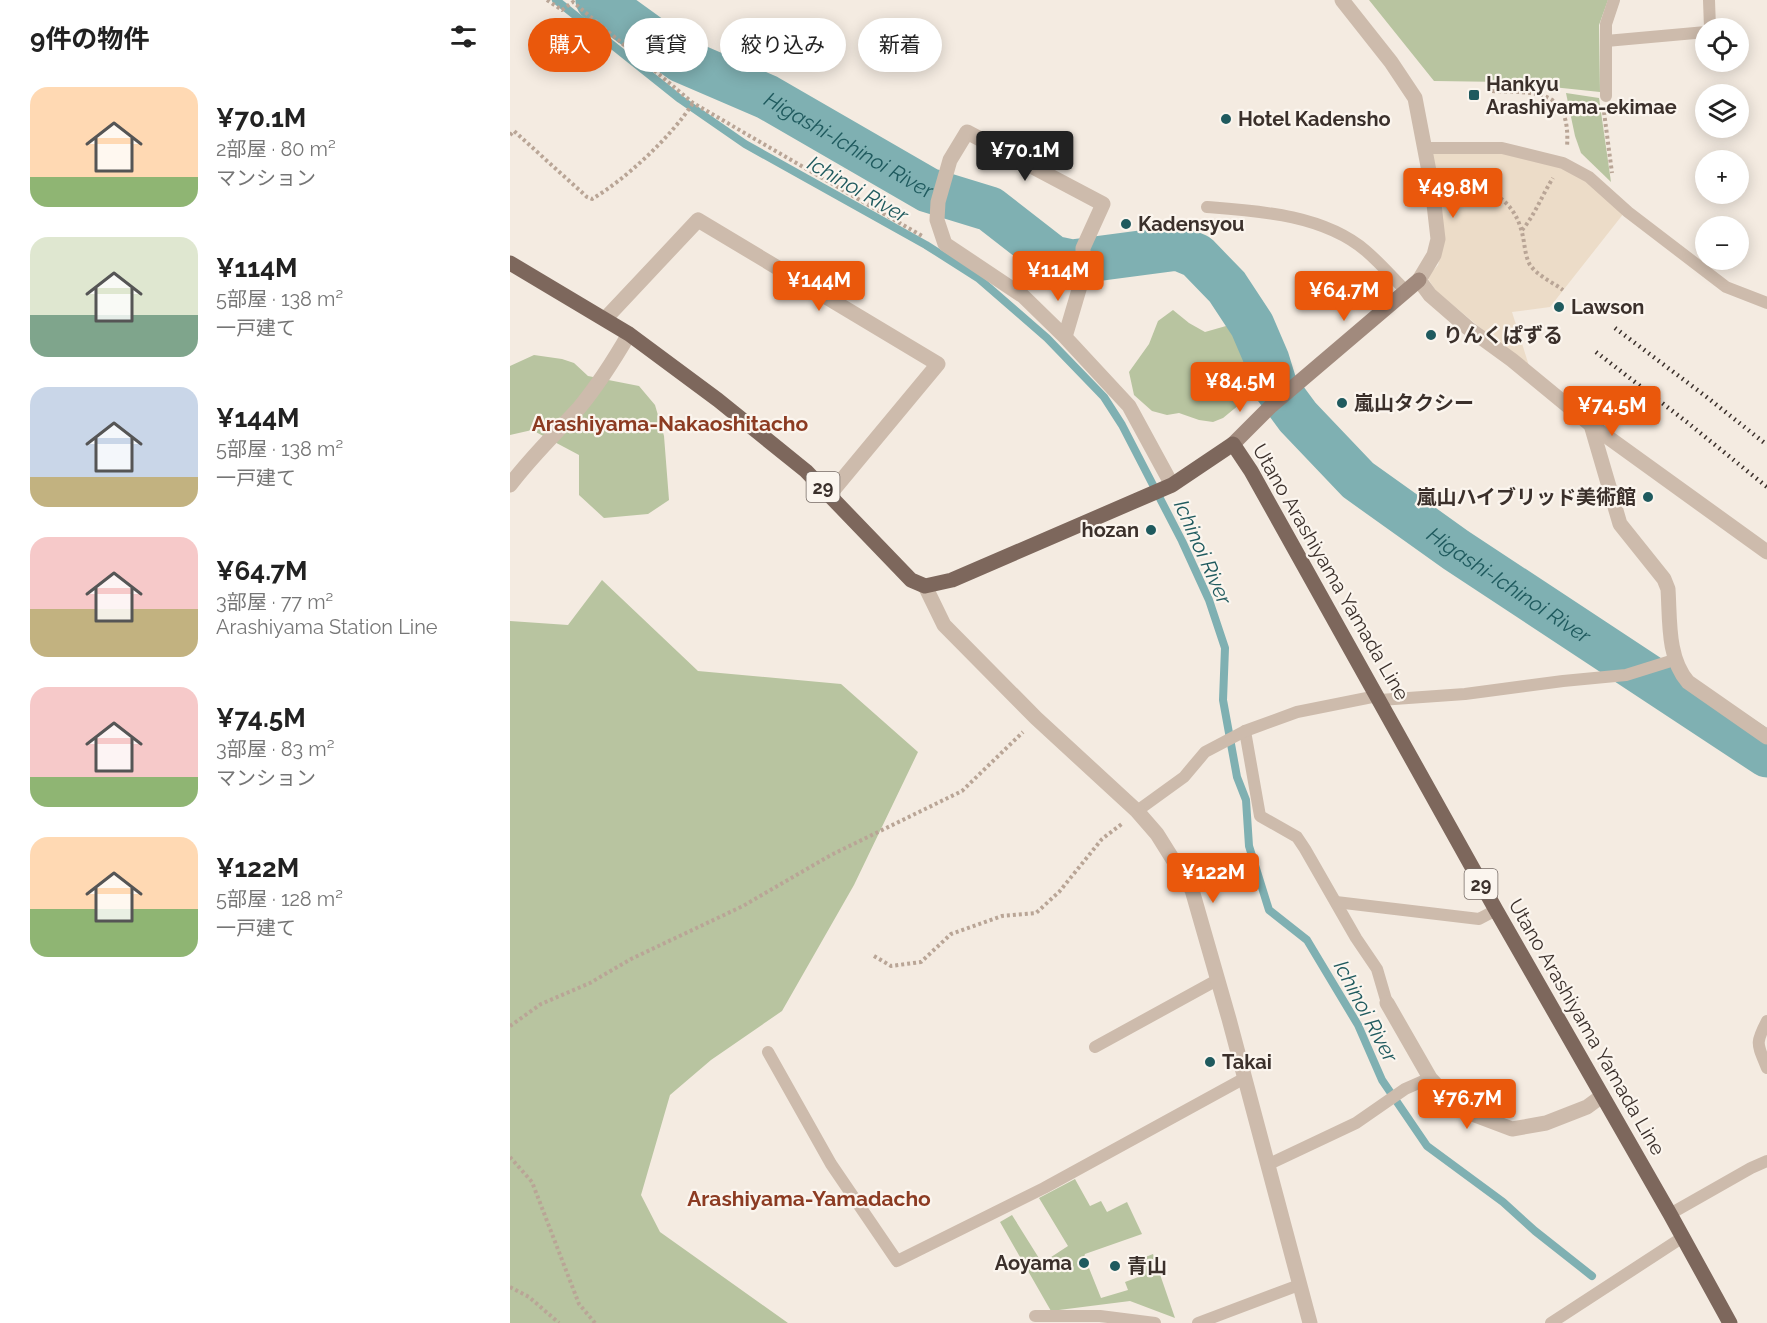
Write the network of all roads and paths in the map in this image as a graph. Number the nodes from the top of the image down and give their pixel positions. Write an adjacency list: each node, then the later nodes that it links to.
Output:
1 (547, 0): 10 (path)
2 (1342, 0): 12 (street)
3 (1614, 0): 7 (lane)
4 (1709, 0): 5 (lane)
5 (1710, 18)
6 (1695, 33): 7 (lane)
7 (1606, 41): 9 (lane)
8 (1492, 91): 13 (path)
9 (1606, 96): 16 (path)
10 (693, 103): 11 (path); 19 (path)
11 (510, 135)
12 (1424, 148): 16 (lane); 21 (street)
13 (1567, 153)
14 (1555, 176): 18 (path)
15 (1448, 185): 18 (path)
16 (1614, 200): 24 (lane)
17 (1207, 207): 23 (lane)
18 (1522, 230): 22 (path)
19 (945, 244): 27 (street); 27 (street)
20 (510, 263): 25 (main road, 29)
21 (1419, 280): 23 (main road); 28 (street)
22 (1563, 290)
23 (1406, 291): 29 (main road)
24 (1767, 303)
25 (605, 319): 26 (main road, 29); 32 (street)
26 (629, 334): 30 (street); 32 (main road, 29)
27 (1065, 337): 31 (street)
28 (1591, 425): 33 (street); 35 (street)
29 (1233, 444): 31 (main road, Utano Arashiyama Yamada Line); 36 (main road, Utano Arashiyama Yamada Line / 29)
30 (510, 485)
31 (1168, 487): 34 (main road, Utano Arashiyama Yamada Line)
32 (830, 494): 34 (main road, 29)
33 (1767, 552)
34 (925, 586): 37 (street)
35 (1674, 660): 36 (lane); 39 (street)
36 (1379, 698): 38 (lane); 42 (main road, Utano Arashiyama Yamada Line / 29)
37 (1036, 718): 40 (street); 47 (path)
38 (1245, 731): 40 (lane); 41 (lane)
39 (1767, 737)
40 (1137, 811): 43 (path); 44 (street)
41 (1336, 902): 42 (lane); 45 (lane)
42 (1496, 910): 53 (main road, Utano Arashiyama Yamada Line / 29)
43 (874, 956)
44 (1217, 980): 48 (lane); 52 (street)
45 (1387, 1003): 51 (street)
46 (1767, 1021): 50 (lane)
47 (510, 1026)
48 (1095, 1047)
49 (768, 1053): 52 (lane)
50 (1767, 1068)
51 (1430, 1078): 53 (street); 56 (lane)
52 (1243, 1079): 56 (street)
53 (1602, 1096): 57 (main road, Utano Arashiyama Yamada Line / 29)
54 (510, 1156): 63 (path)
55 (1767, 1161): 57 (lane)
56 (1267, 1165): 59 (street)
57 (1670, 1214): 58 (main road, Utano Arashiyama Yamada Line / 29)
58 (1683, 1237): 67 (lane); 68 (main road, Utano Arashiyama Yamada Line / 29)
59 (1299, 1285): 65 (lane); 66 (street)
60 (510, 1287): 62 (path)
61 (1035, 1316): 64 (lane)
62 (559, 1323)
63 (595, 1323)
64 (1155, 1323)
65 (1198, 1323)
66 (1310, 1323)
67 (1551, 1323)
68 (1730, 1323)

